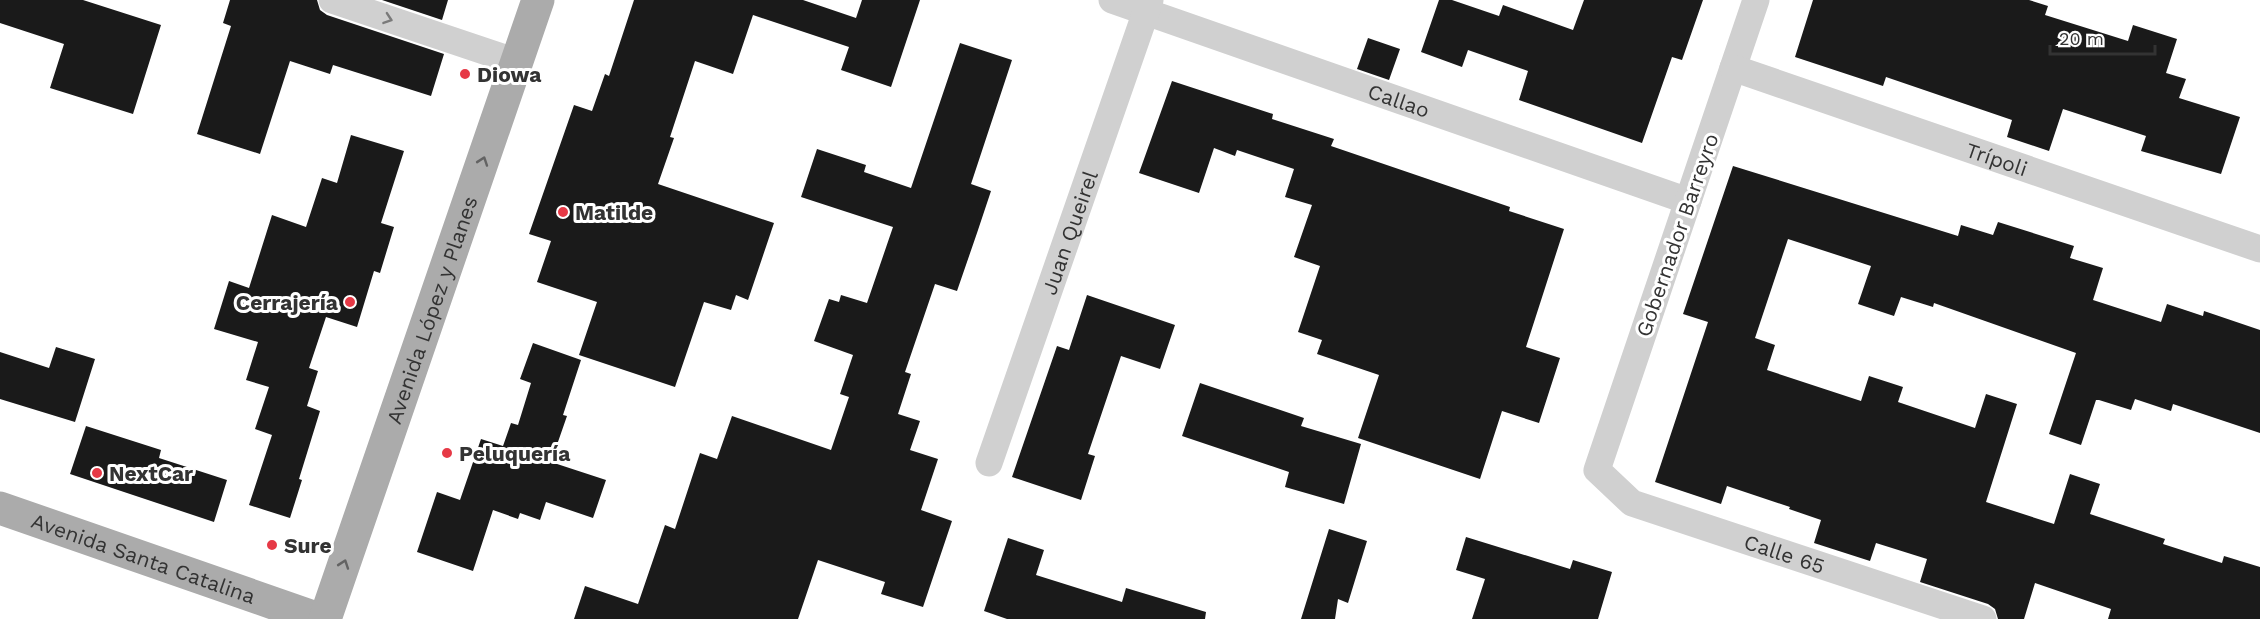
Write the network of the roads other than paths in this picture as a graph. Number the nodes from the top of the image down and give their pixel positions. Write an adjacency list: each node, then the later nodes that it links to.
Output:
1 (332, 0): 6 (street, one-way to 6)
2 (538, 0): 6 (main road, Avenida López y Planes)
3 (1112, 0): 5 (street, Callao)
4 (1756, 0): 7 (street, Gobernador Barreyro)
5 (1148, 6): 8 (street, Callao); 10 (street, Juan Queirel)
6 (517, 62): 14 (main road, Avenida López y Planes, one-way to 6)
7 (1733, 68): 8 (street, Gobernador Barreyro); 9 (street, Trípoli)
8 (1688, 201): 11 (street, Gobernador Barreyro)
9 (2260, 249)
10 (989, 463)
11 (1597, 470): 15 (street, Calle 65)
12 (0, 508): 13 (main road, Avenida Santa Catalina)
13 (319, 619)
14 (325, 619)
15 (1983, 619)

